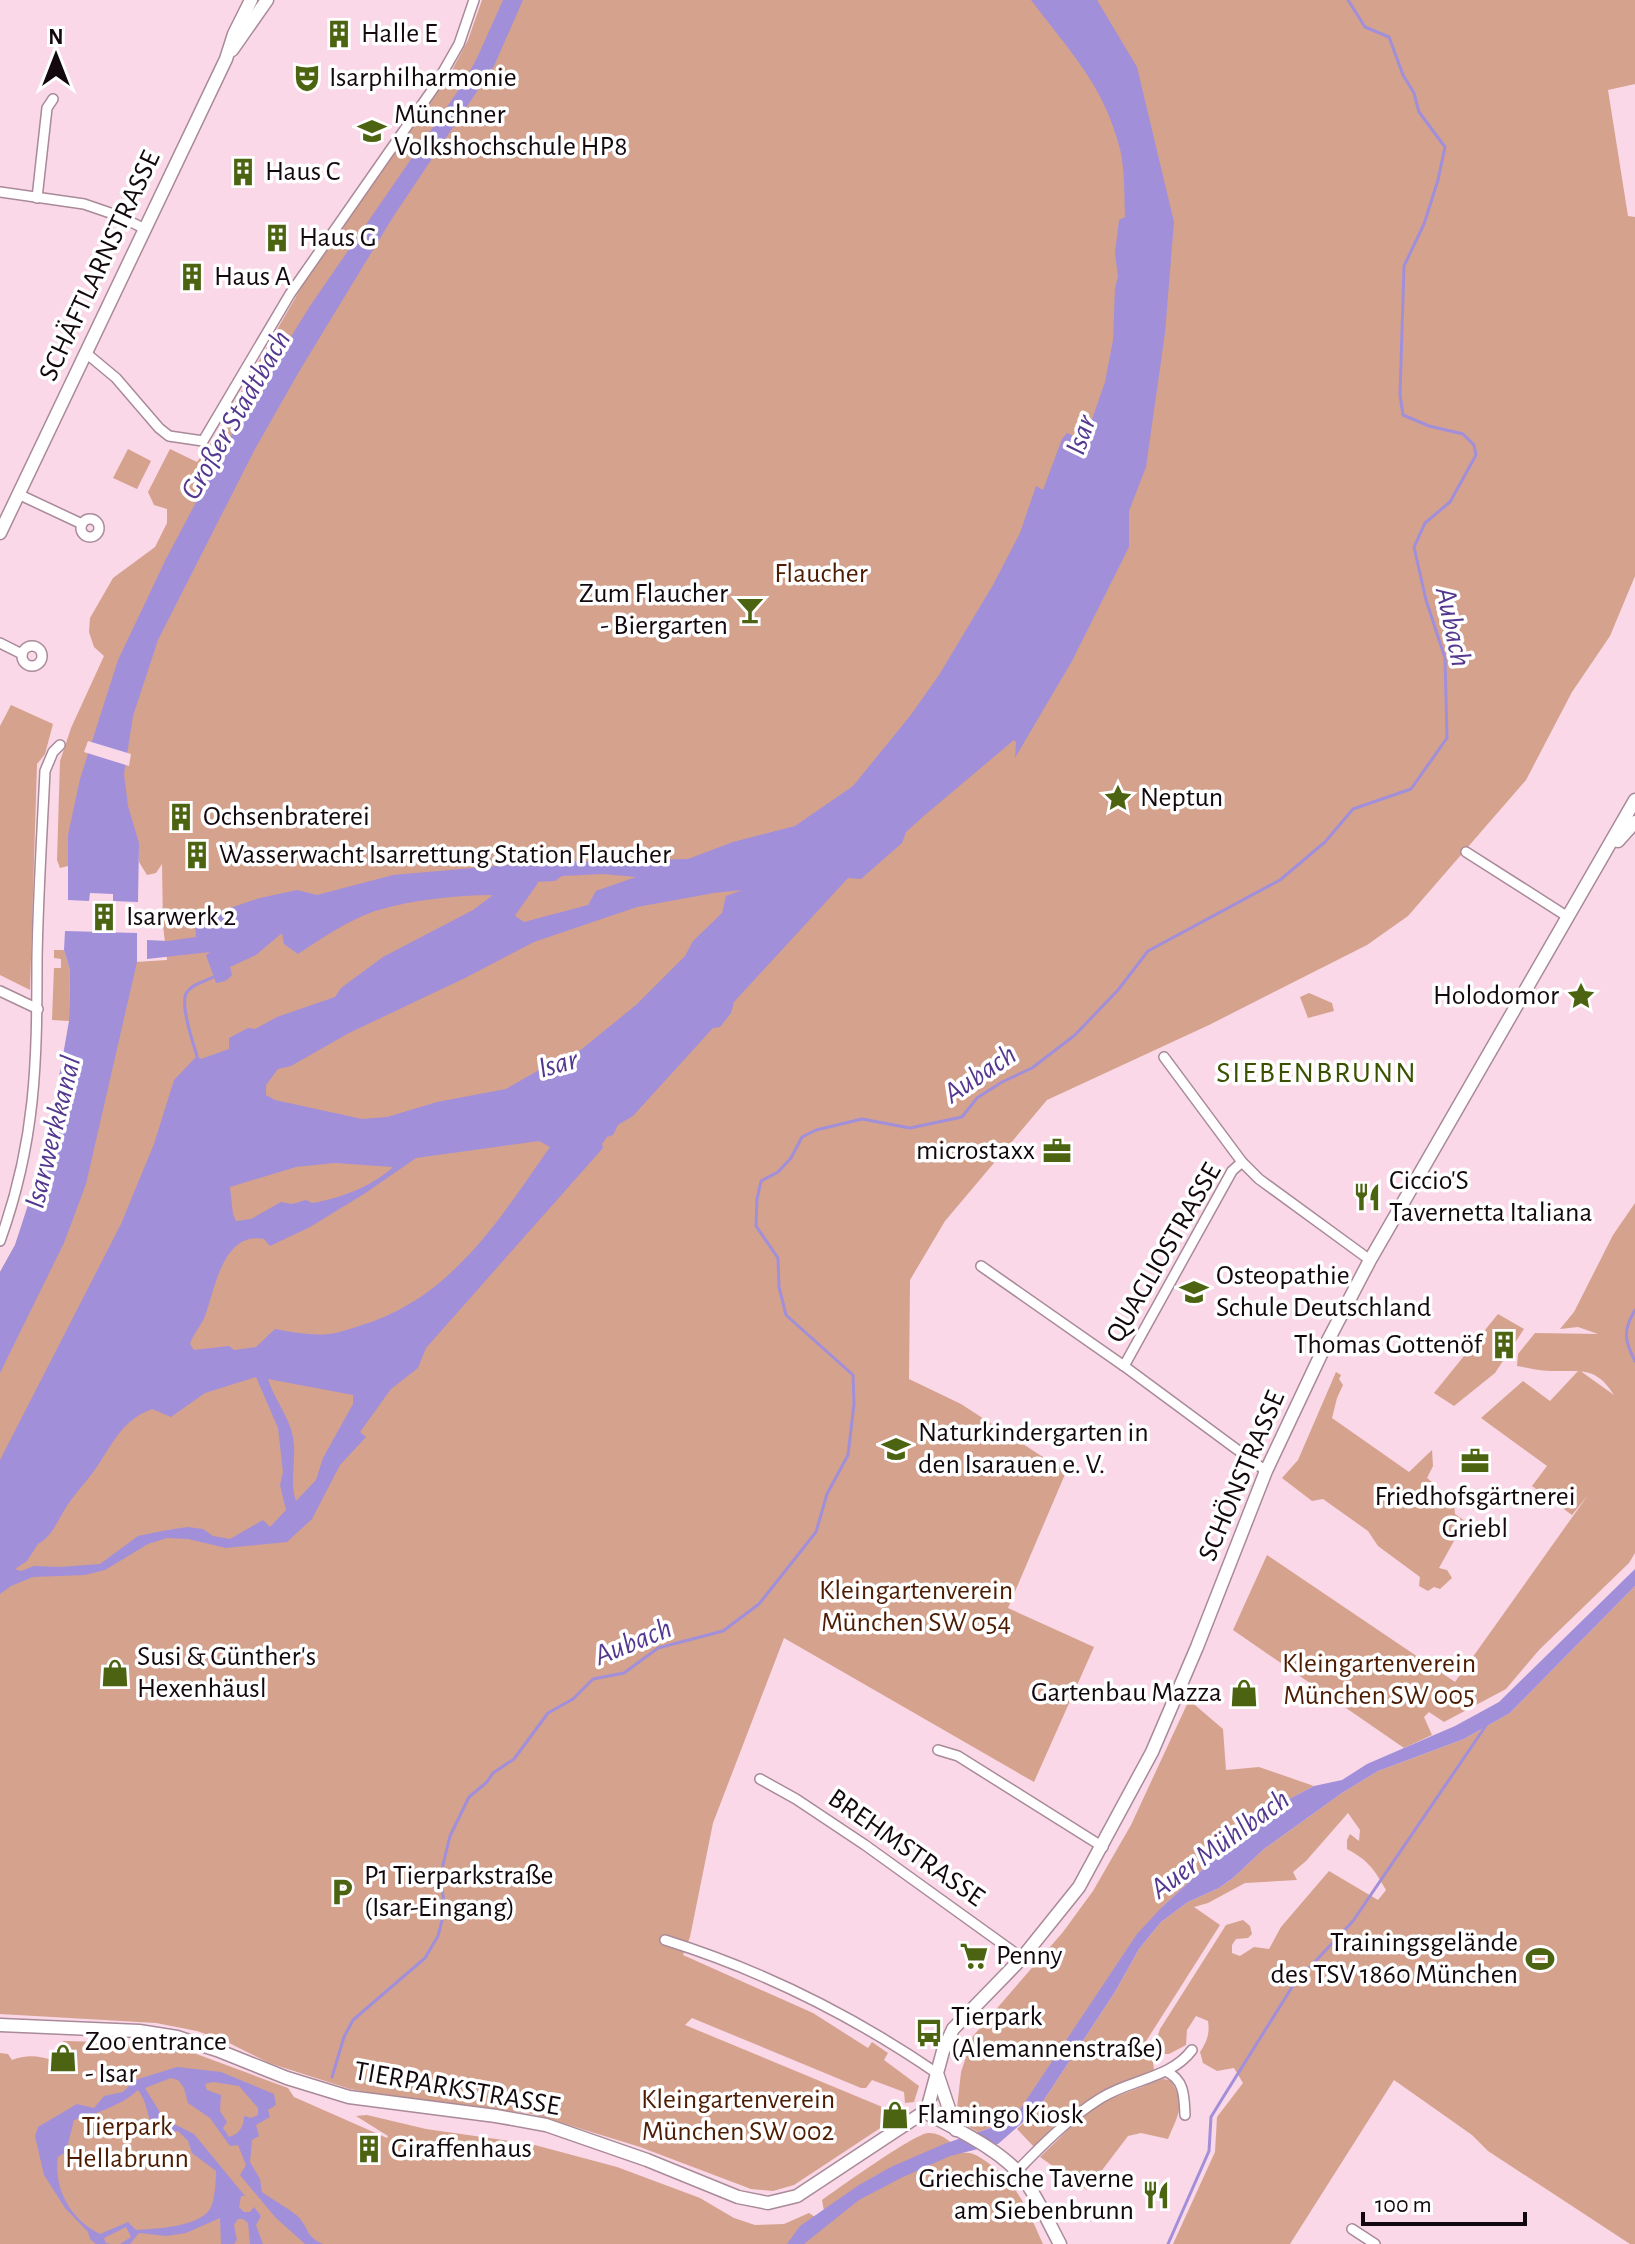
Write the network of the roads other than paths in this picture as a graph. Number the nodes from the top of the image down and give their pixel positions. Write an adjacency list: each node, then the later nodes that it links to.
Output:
1 (251, 0): 4 (street, SCHÄFTLARNSTRASSE)
2 (267, 0): 4 (street, SCHÄFTLARNSTRASSE)
3 (474, 0): 9 (street)
4 (226, 59): 8 (street, SCHÄFTLARNSTRASSE)
5 (53, 99): 7 (street)
6 (0, 192): 7 (street)
7 (37, 198): 8 (street)
8 (145, 229): 9 (street, SCHÄFTLARNSTRASSE)
9 (86, 353): 10 (street, SCHÄFTLARNSTRASSE)
10 (18, 494): 11 (street); 12 (street, SCHÄFTLARNSTRASSE)
11 (82, 524)
12 (0, 533)
13 (0, 643): 14 (street)
14 (22, 654)
15 (60, 745): 22 (street)
16 (1635, 800): 19 (street, SCHÖNSTRASSE)
17 (1635, 822): 19 (street, SCHÖNSTRASSE)
18 (1466, 852): 20 (street)
19 (1607, 852): 20 (street, SCHÖNSTRASSE)
20 (1568, 917): 26 (street, SCHÖNSTRASSE)
21 (0, 991): 22 (street)
22 (38, 1009): 25 (street)
23 (1164, 1057): 24 (street)
24 (1242, 1162): 26 (street); 28 (street, QUAGLIOSTRASSE)
25 (0, 1241)
26 (1370, 1260): 29 (street, SCHÖNSTRASSE)
27 (981, 1266): 28 (street)
28 (1124, 1366): 29 (street)
29 (1266, 1471): 32 (street, SCHÖNSTRASSE)
30 (938, 1750): 32 (street)
31 (760, 1779): 34 (street, BREHMSTRASSE)
32 (1103, 1847): 34 (street, SCHÖNSTRASSE)
33 (665, 1940): 38 (street)
34 (1022, 1958): 38 (street, SCHÖNSTRASSE)
35 (0, 2025): 39 (street, TIERPARKSTRASSE)
36 (1192, 2050): 37 (street)
37 (1167, 2072): 40 (street); 42 (street)
38 (938, 2074): 39 (street, SCHÖNSTRASSE); 41 (street)
39 (925, 2112): 41 (street)
40 (1185, 2115)
41 (960, 2132): 42 (street)
42 (1017, 2171): 44 (street)
43 (1352, 2229): 45 (street)
44 (1060, 2244)
45 (1375, 2244)

